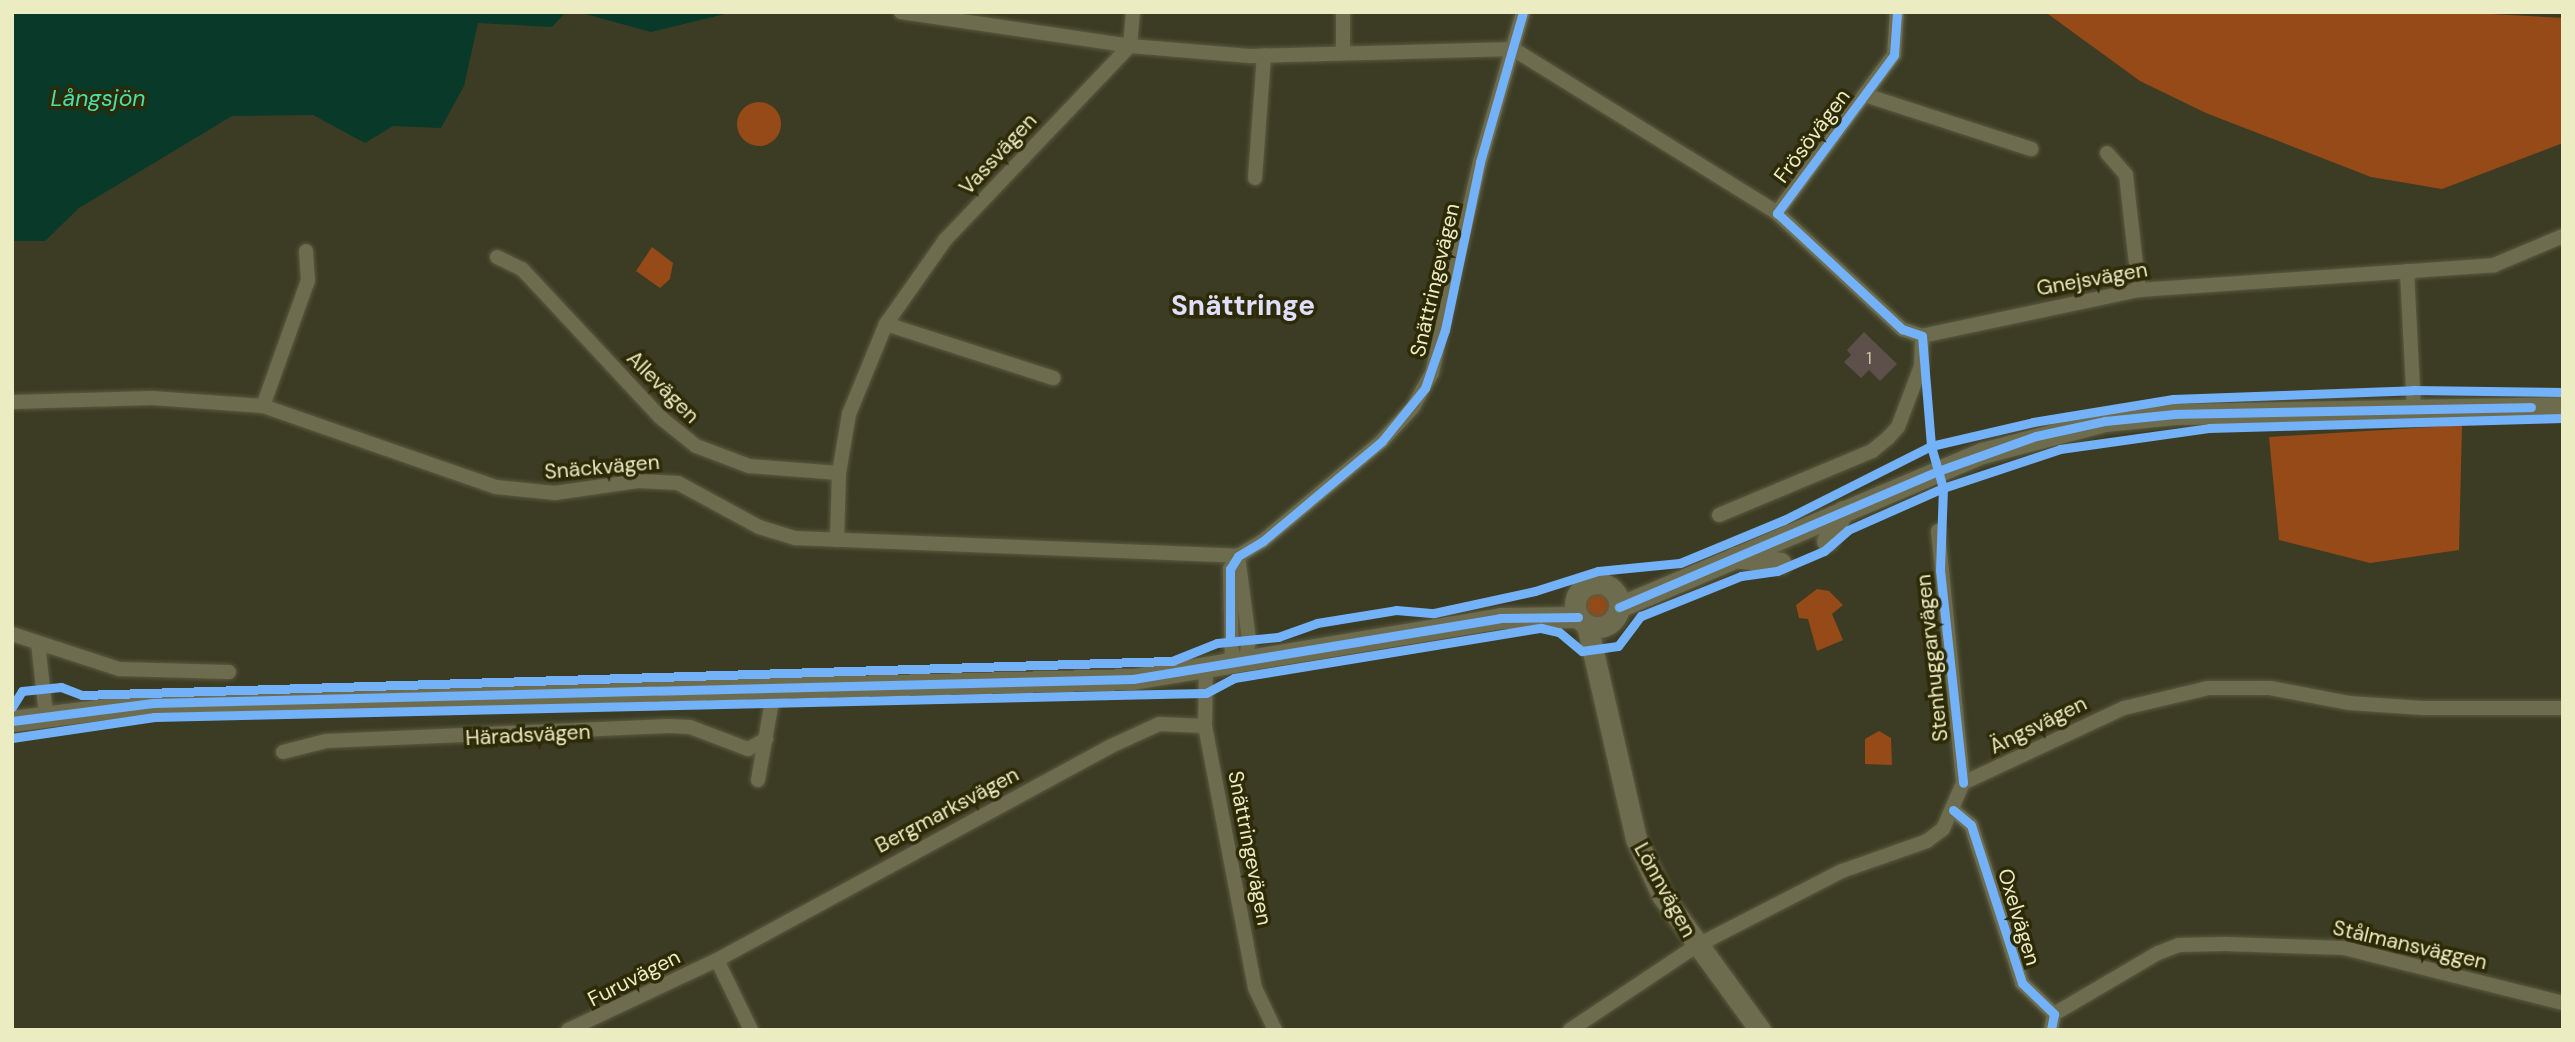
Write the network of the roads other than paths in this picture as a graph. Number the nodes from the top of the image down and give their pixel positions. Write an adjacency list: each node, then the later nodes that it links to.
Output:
1 (901, 12): 6 (street)
2 (1133, 12): 6 (street)
3 (1343, 12): 8 (street)
4 (1523, 12): 7 (street, Snättringevägen)
5 (1898, 17): 10 (street, Frösövägen)
6 (1130, 46): 9 (street); 20 (street, Vassvägen)
7 (1513, 50): 8 (street); 14 (street, Frösövägen); 33 (street, Snättringevägen)
8 (1343, 52): 9 (street)
9 (1264, 55): 13 (street)
10 (1865, 95): 11 (street, Frösövägen); 14 (street, Frösövägen)
11 (2031, 149)
12 (2107, 153): 19 (street)
13 (1255, 178)
14 (1777, 213): 21 (street, Frösövägen)
15 (2563, 236): 18 (street, Gnejsvägen)
16 (306, 251): 24 (street)
17 (497, 257): 27 (street, Allevägen)
18 (2407, 271): 19 (street, Gnejsvägen); 26 (street)
19 (2139, 290): 21 (street, Gnejsvägen)
20 (886, 324): 22 (street); 27 (street, Vassvägen)
21 (1922, 335): 29 (street)
22 (1053, 379)
23 (12, 402): 24 (street, Snäckvägen)
24 (263, 406): 31 (street, Snäckvägen)
25 (2563, 407): 26 (street, Häradsvägen)
26 (2414, 408): 28 (street, Häradsvägen)
27 (839, 473): 31 (street, Vassvägen)
28 (1843, 511): 32 (street); 34 (street, Häradsvägen)
29 (1719, 515)
30 (1938, 531): 50 (street, Stenhuggarvägen)
31 (837, 540): 33 (street, Snäckvägen)
32 (1827, 541)
33 (1238, 556): 39 (street)
34 (1734, 557): 35 (street); 36 (street, Häradsvägen)
35 (1781, 563)
36 (1597, 611): 39 (street, Häradsvägen); 52 (street, Lönnvägen)
37 (12, 634): 38 (street)
38 (38, 643): 41 (street); 44 (street)
39 (1239, 662): 40 (street, Häradsvägen)
40 (1206, 669): 42 (street, Häradsvägen); 46 (street, Snättringevägen)
41 (229, 672)
42 (774, 690): 44 (street, Häradsvägen); 47 (street)
43 (2563, 708): 50 (street, Ängsvägen)
44 (46, 714): 45 (street, Häradsvägen)
45 (12, 721)
46 (1205, 726): 53 (street, Bergmarksvägen); 58 (street, Snättringevägen)
47 (766, 739): 48 (street, Häradsvägen); 49 (street)
48 (283, 752)
49 (758, 780)
50 (1963, 783): 51 (street)
51 (1953, 810): 52 (street); 55 (street, Oxelvägen)
52 (1696, 946): 59 (street); 60 (street, Lönnvägen)
53 (717, 960): 56 (street, Furuvägen); 57 (street)
54 (2563, 1003): 55 (street, Stålmansväggen)
55 (2054, 1014): 61 (street)
56 (568, 1030)
57 (751, 1030)
58 (1275, 1030)
59 (1570, 1030)
60 (1760, 1030)
61 (2051, 1030)

